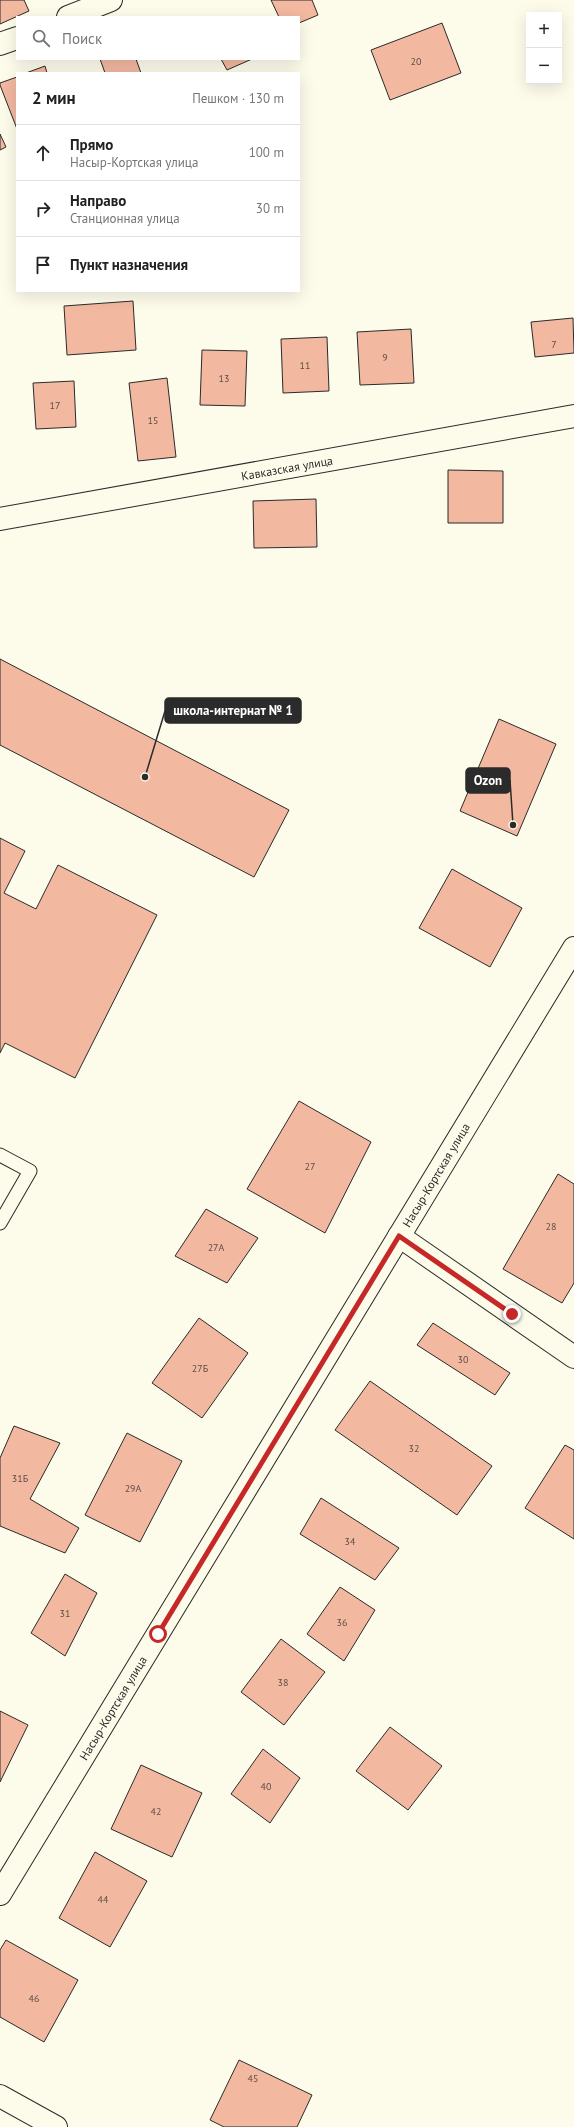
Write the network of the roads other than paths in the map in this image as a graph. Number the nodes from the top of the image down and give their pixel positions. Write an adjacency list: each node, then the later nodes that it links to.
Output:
1 (111, 0): 2 (street)
2 (71, 16)
3 (16, 38): 4 (street)
4 (0, 44)
5 (574, 416): 6 (street, Кавказская улица)
6 (0, 520)
7 (574, 948): 10 (street, Насыр-Кортская улица)
8 (0, 1155): 9 (lane)
9 (0, 1223)
10 (399, 1236): 11 (street); 12 (street, Насыр-Кортская улица)
11 (574, 1357)
12 (0, 1894)
13 (0, 2096): 14 (street)
14 (56, 2127)

